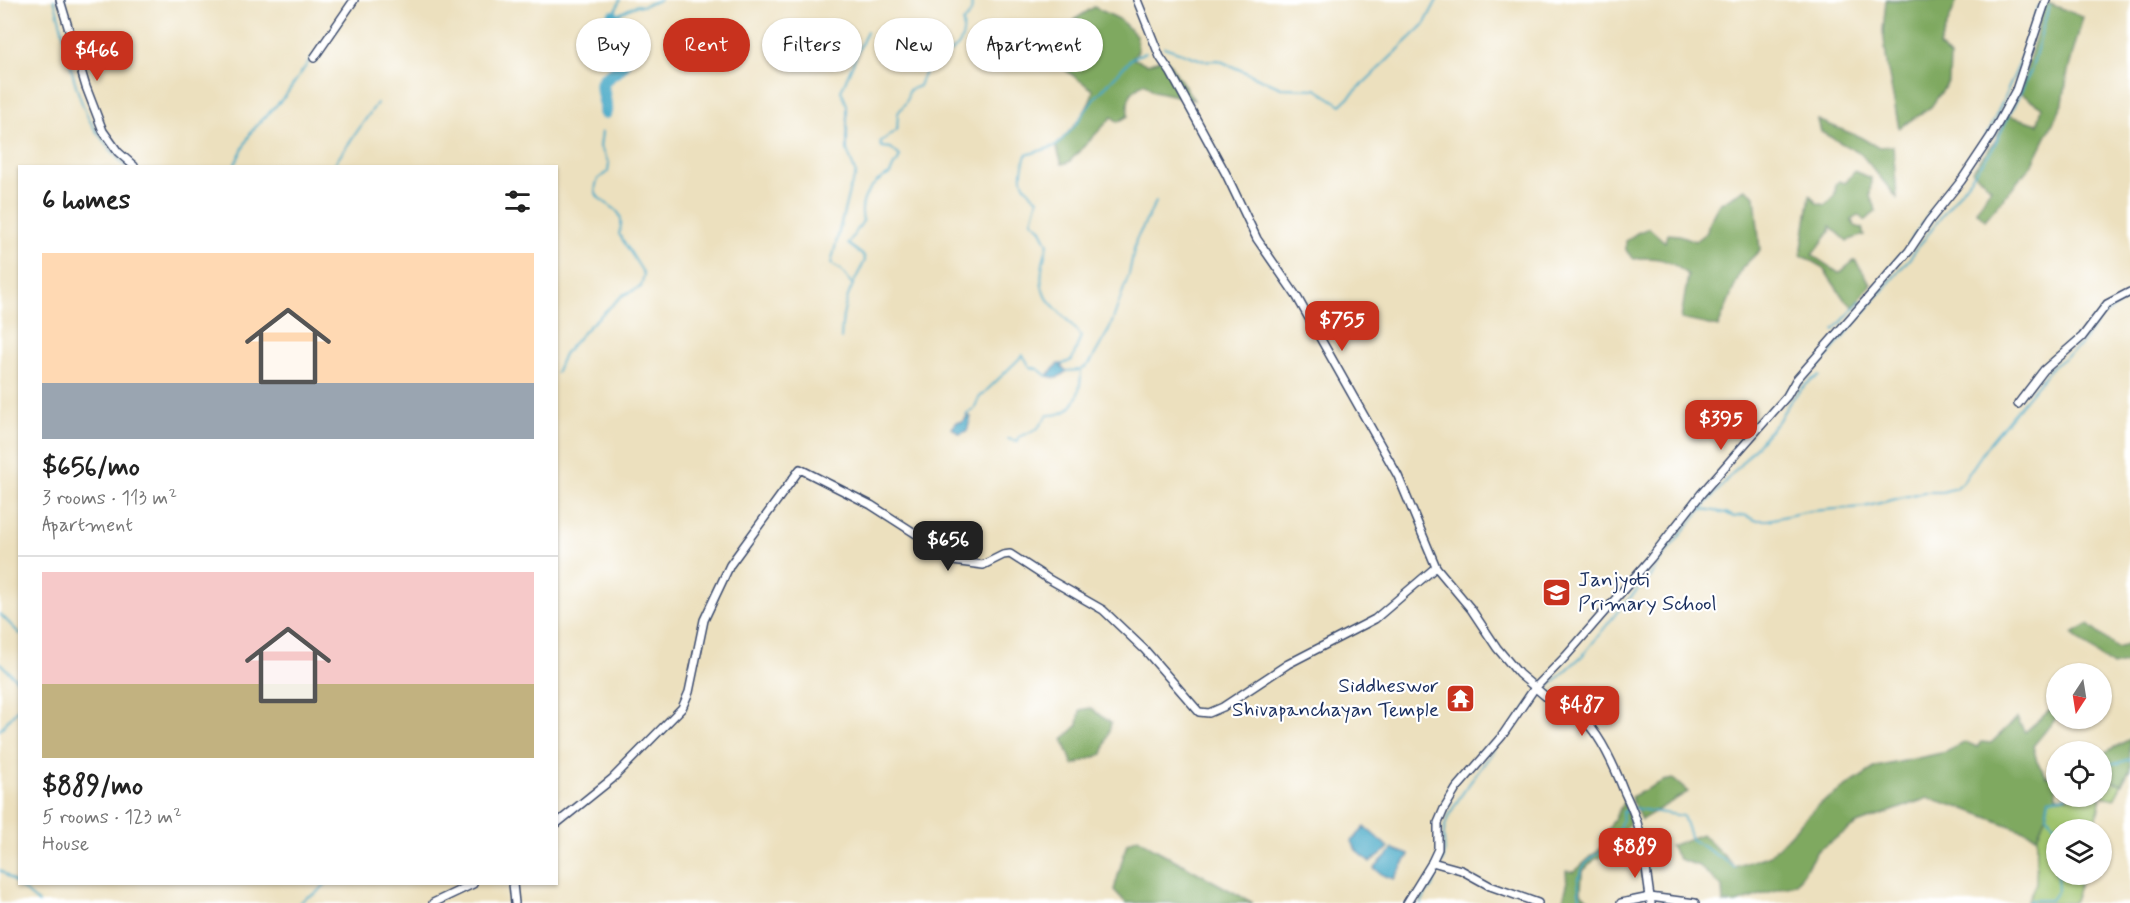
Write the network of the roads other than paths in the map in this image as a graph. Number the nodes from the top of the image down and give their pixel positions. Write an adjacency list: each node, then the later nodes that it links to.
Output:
1 (60, 0): 6 (street)
2 (354, 0): 5 (street)
3 (1137, 0): 9 (street)
4 (2046, 0): 10 (street)
5 (314, 58)
6 (133, 165)
7 (2130, 292): 8 (street)
8 (2018, 404)
9 (1436, 567): 10 (street); 11 (street)
10 (1534, 689): 12 (street); 15 (street)
11 (558, 822)
12 (1432, 862): 18 (street); 19 (street)
13 (471, 885): 16 (street)
14 (513, 885): 17 (street)
15 (1650, 900): 20 (street); 21 (street)
16 (433, 903)
17 (515, 903)
18 (1407, 903)
19 (1538, 903)
20 (1621, 903)
21 (1695, 903)

